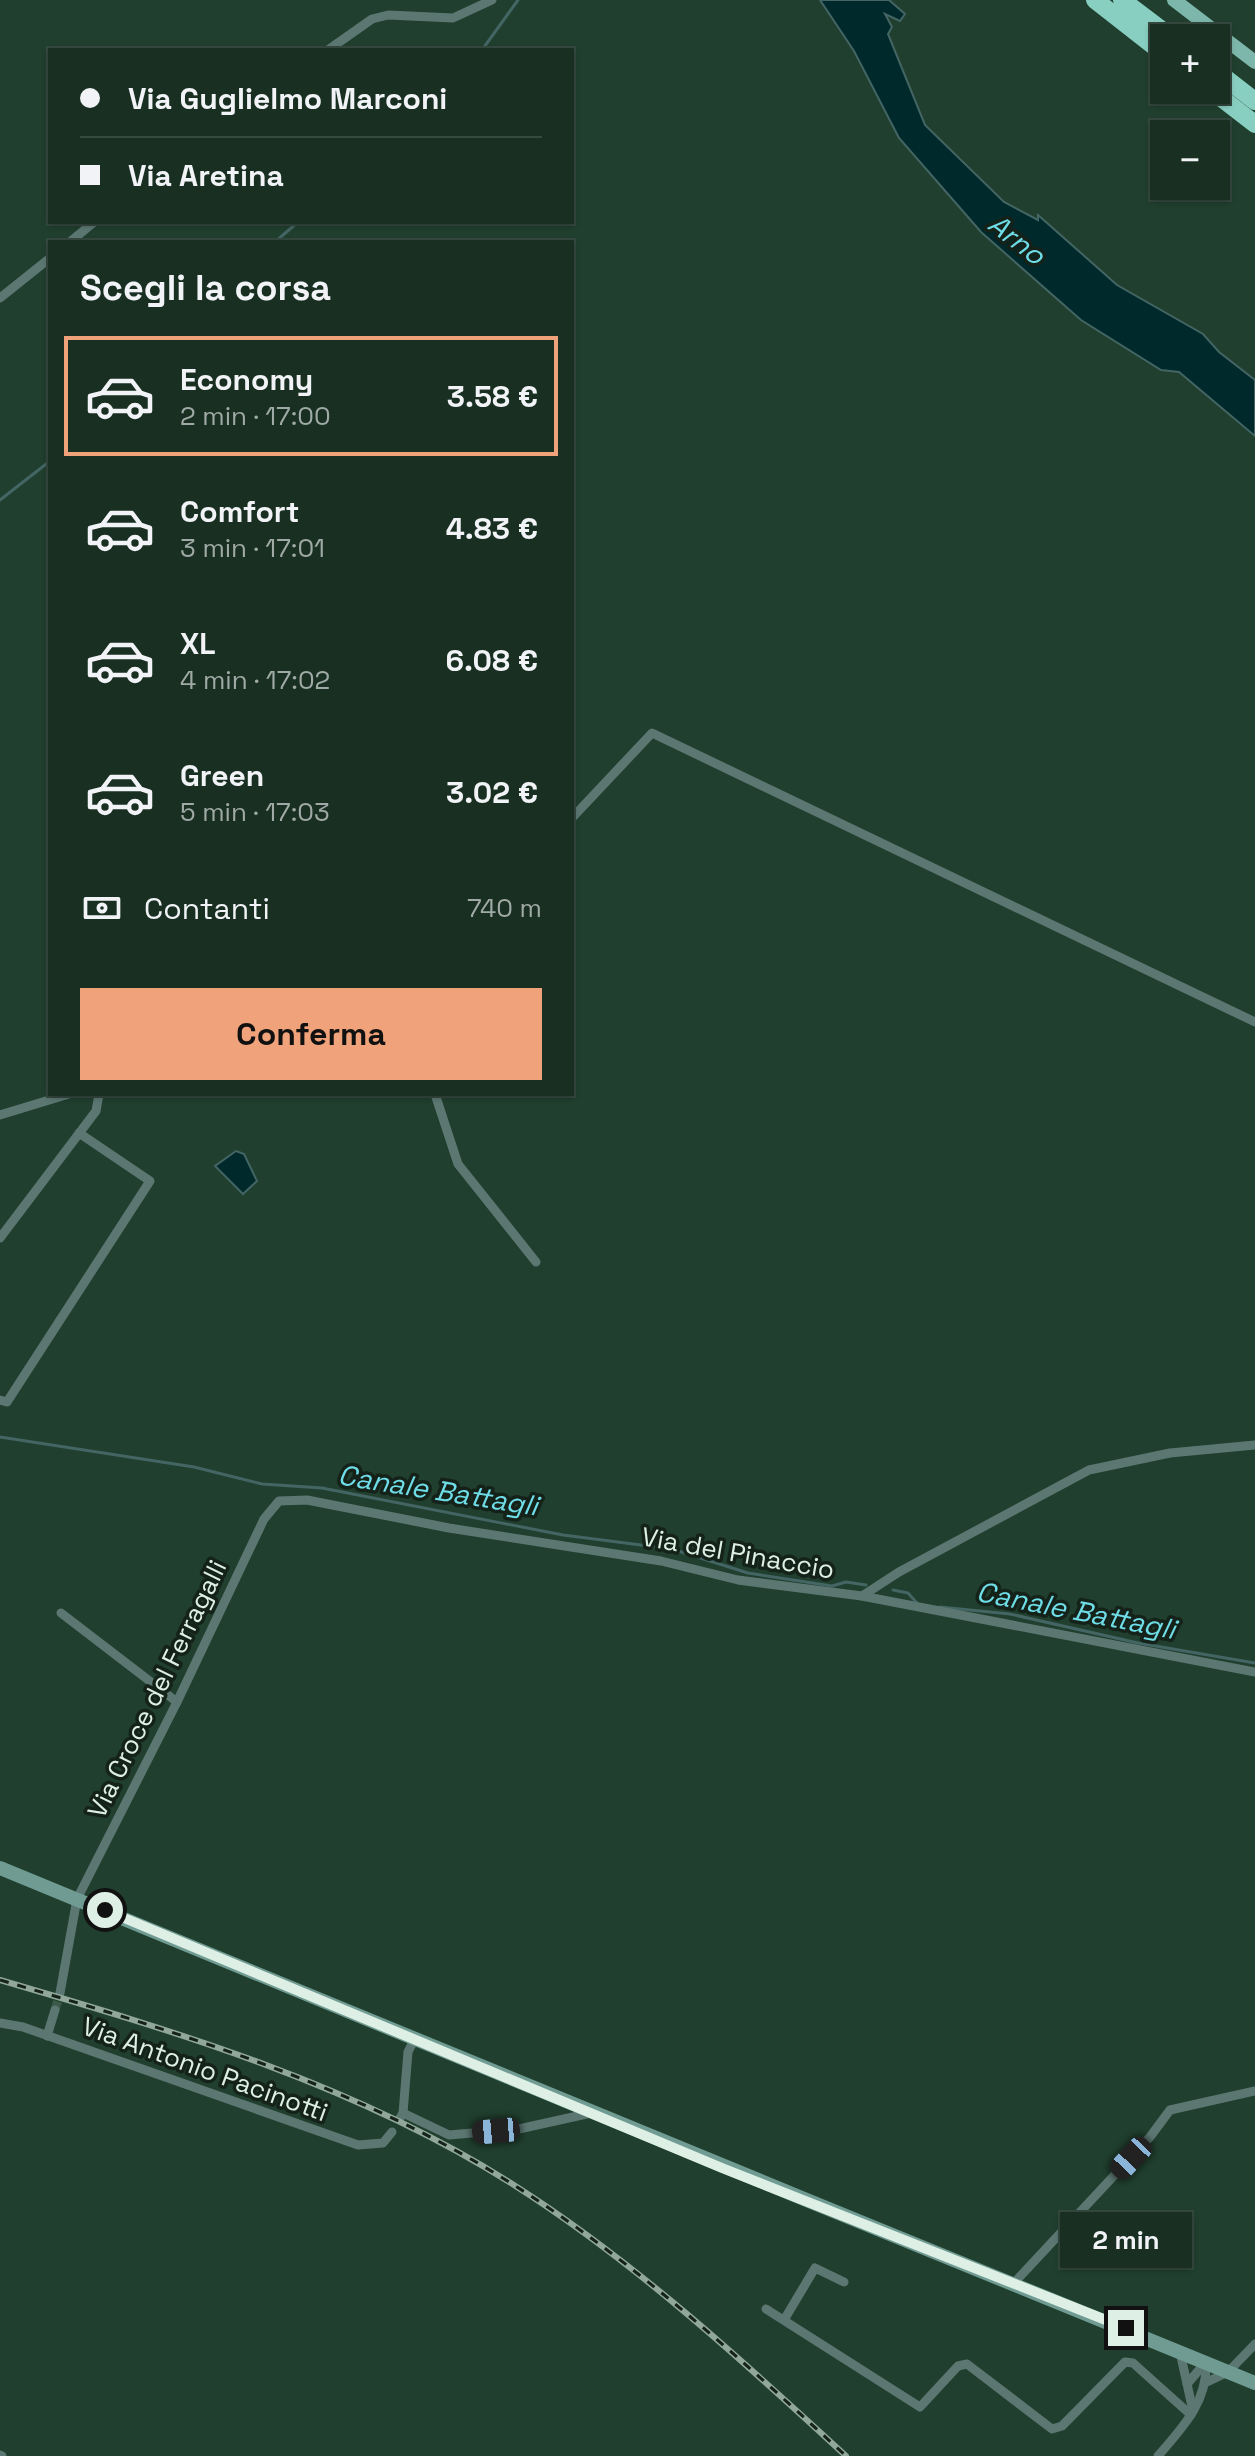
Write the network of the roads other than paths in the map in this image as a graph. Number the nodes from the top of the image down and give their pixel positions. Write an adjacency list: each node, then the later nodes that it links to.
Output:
1 (492, 0): 7 (street)
2 (1095, 0): 6 (highway)
3 (1122, 0): 5 (highway)
4 (1174, 0): 8 (main road)
5 (1154, 24)
6 (1150, 43)
7 (331, 48)
8 (1255, 62)
9 (1230, 82): 10 (highway)
10 (1255, 101)
11 (1229, 104): 12 (highway)
12 (1255, 124)
13 (92, 224): 14 (street)
14 (72, 240)
15 (48, 260): 16 (street)
16 (0, 298)
17 (574, 816): 18 (street)
18 (1255, 1022)
19 (62, 1096): 22 (street)
20 (99, 1096): 23 (street)
21 (436, 1096): 25 (street)
22 (0, 1115)
23 (79, 1133): 24 (street); 26 (street)
24 (0, 1238)
25 (536, 1262)
26 (0, 1400)
27 (1255, 1445): 29 (street, Via del Pinaccio)
28 (279, 1501): 29 (street, Via del Pinaccio); 32 (street, Via Croce del Ferragalli)
29 (862, 1596): 31 (street)
30 (61, 1613): 32 (street)
31 (1255, 1672)
32 (177, 1702): 34 (street, Via Croce del Ferragalli)
33 (0, 1868): 34 (street)
34 (77, 1899): 35 (street, Via Croce del Ferragalli); 39 (street)
35 (60, 1993)
36 (55, 2010): 38 (street)
37 (0, 2023): 38 (street, Via Antonio Pacinotti)
38 (47, 2036): 42 (street, Via Antonio Pacinotti)
39 (414, 2040): 41 (street); 41 (street)
40 (1255, 2091): 44 (street)
41 (591, 2113): 44 (street)
42 (392, 2132)
43 (844, 2282): 46 (street)
44 (1014, 2283): 48 (street)
45 (766, 2309): 46 (street)
46 (784, 2320): 54 (street)
47 (1255, 2344): 50 (street)
48 (1179, 2350): 49 (street); 53 (street)
49 (1206, 2362): 50 (street); 51 (street); 53 (street)
50 (1228, 2372): 51 (street); 52 (street)
51 (1207, 2382): 54 (street)
52 (1255, 2383)
53 (1187, 2384): 54 (street)
54 (1192, 2413): 55 (street)
55 (1158, 2456)

